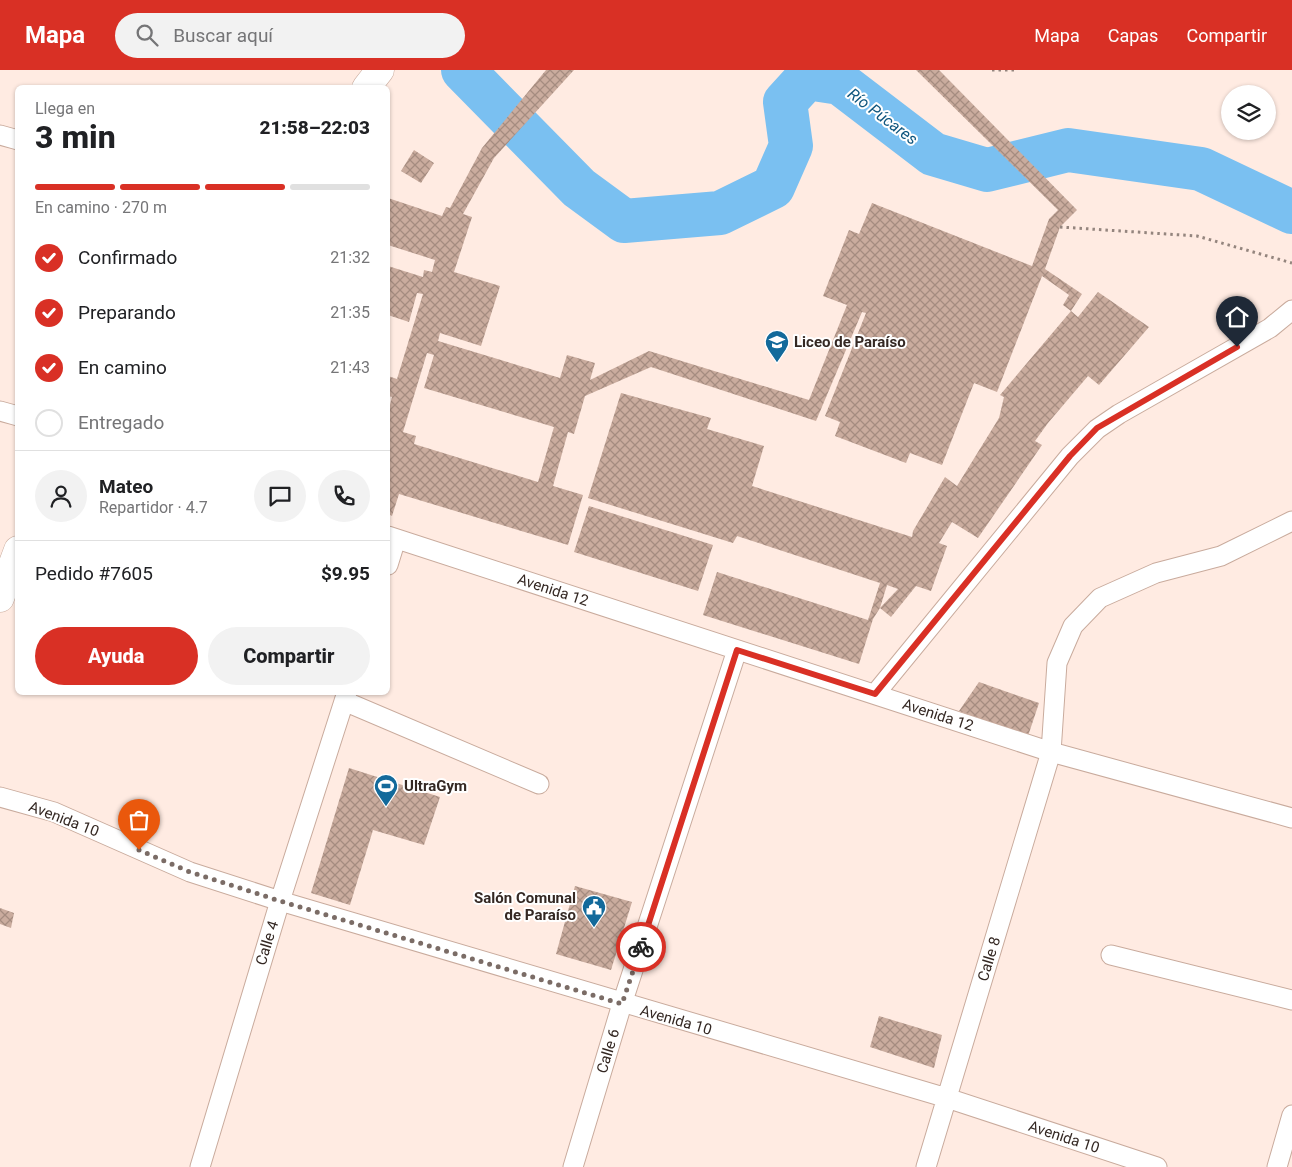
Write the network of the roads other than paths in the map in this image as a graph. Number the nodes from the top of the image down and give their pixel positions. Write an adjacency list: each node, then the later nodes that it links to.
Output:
1 (380, 70): 2 (main road)
2 (368, 85)
3 (0, 136): 4 (street)
4 (15, 139)
5 (1292, 310): 14 (street)
6 (0, 411): 7 (street)
7 (15, 415)
8 (1292, 521): 16 (street, Calle 8)
9 (392, 538): 10 (street); 13 (street, Avenida 12)
10 (390, 552)
11 (15, 558): 12 (main road)
12 (0, 598)
13 (737, 650): 14 (street, Avenida 12); 23 (street, Calle 6)
14 (875, 694): 16 (street, Avenida 12)
15 (346, 697): 17 (street); 20 (street, Calle 4)
16 (1051, 752): 19 (street, Avenida 12); 24 (street, Calle 8)
17 (539, 784)
18 (0, 797): 20 (street, Avenida 10)
19 (1292, 818)
20 (280, 901): 23 (street, Avenida 10); 26 (street, Calle 4)
21 (1112, 956): 22 (street)
22 (1292, 1000)
23 (622, 1004): 24 (street, Avenida 10); 27 (street, Calle 6)
24 (946, 1098): 28 (street, Calle 8); 29 (street, Avenida 10)
25 (1292, 1115): 30 (street)
26 (200, 1167)
27 (573, 1167)
28 (926, 1167)
29 (1157, 1167)
30 (1277, 1167)

